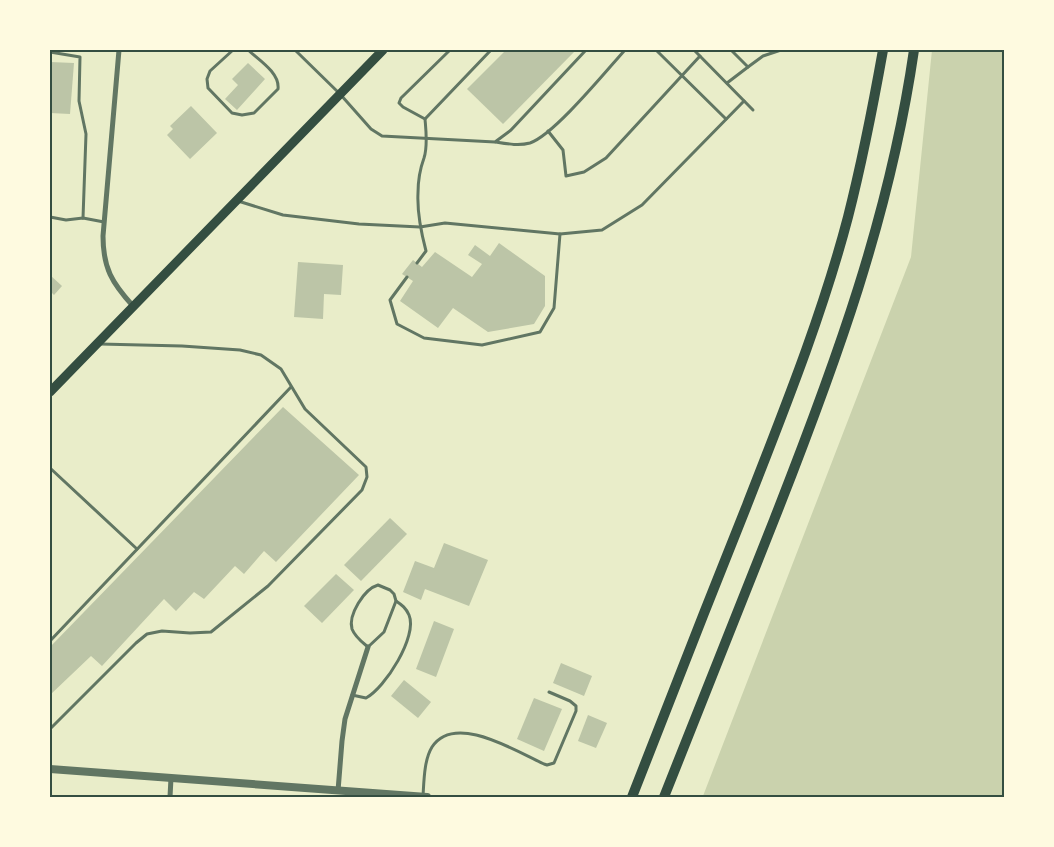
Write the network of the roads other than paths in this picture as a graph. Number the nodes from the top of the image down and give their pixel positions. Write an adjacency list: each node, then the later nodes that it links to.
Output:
1 (120, 50): 32 (street)
2 (233, 50): 3 (lane)
3 (248, 50)
4 (295, 50): 21 (lane)
5 (383, 50): 21 (main road)
6 (450, 50): 24 (lane)
7 (491, 50): 24 (lane)
8 (586, 50): 28 (lane)
9 (625, 50): 26 (lane)
10 (656, 50): 19 (lane)
11 (694, 50): 17 (lane)
12 (731, 50): 18 (lane)
13 (781, 50): 18 (lane)
14 (883, 50): 56 (highway)
15 (914, 50): 57 (highway)
16 (50, 52): 31 (lane)
17 (700, 56): 19 (lane); 20 (lane)
18 (748, 68): 20 (lane)
19 (682, 75): 25 (lane); 26 (lane)
20 (727, 83): 22 (lane)
21 (340, 94): 27 (lane); 29 (main road)
22 (744, 101): 23 (lane); 25 (lane)
23 (753, 110)
24 (425, 119): 27 (lane)
25 (726, 119): 34 (lane)
26 (548, 131): 28 (lane)
27 (426, 138): 28 (lane); 33 (lane)
28 (495, 142)
29 (235, 200): 33 (lane); 37 (main road)
30 (50, 217): 31 (lane)
31 (83, 218): 32 (lane)
32 (104, 222): 37 (street)
33 (420, 227): 34 (lane); 35 (lane)
34 (560, 234): 36 (lane)
35 (417, 263)
36 (407, 277)
37 (133, 306): 38 (main road)
38 (96, 344): 39 (lane); 40 (main road)
39 (291, 386): 42 (lane); 48 (lane)
40 (50, 392)
41 (50, 468): 42 (lane)
42 (137, 548): 44 (lane)
43 (396, 601): 45 (lane); 45 (lane); 47 (lane)
44 (50, 640)
45 (368, 647): 47 (street)
46 (549, 692): 54 (lane)
47 (352, 695): 51 (street)
48 (50, 728)
49 (50, 769): 50 (street)
50 (171, 778): 51 (street); 53 (street)
51 (338, 791): 52 (street)
52 (352, 794): 54 (street)
53 (170, 797)
54 (423, 797): 55 (street)
55 (427, 797)
56 (632, 797)
57 (664, 797)

